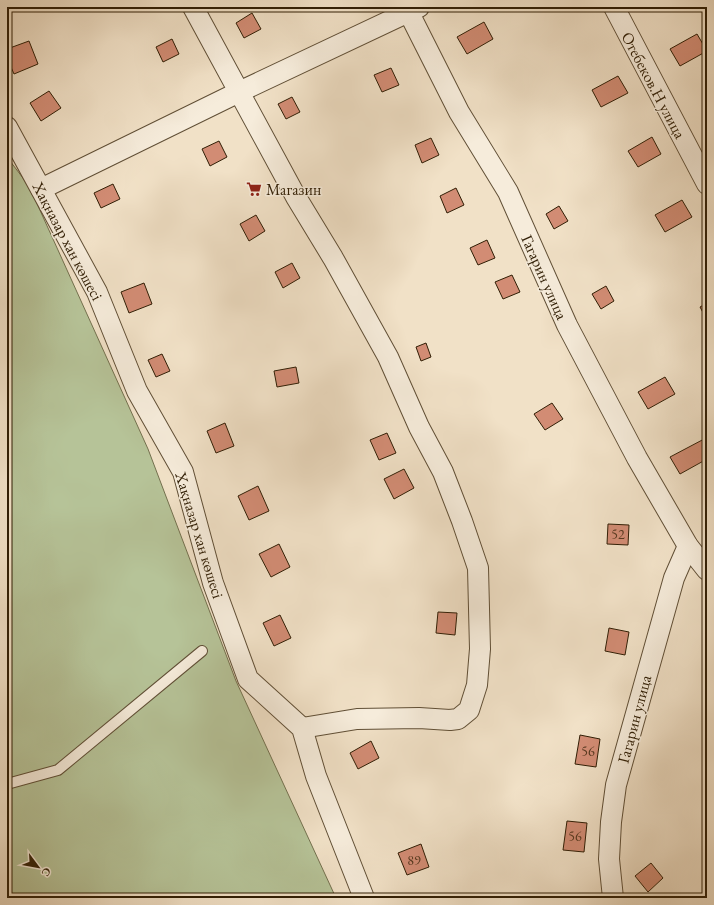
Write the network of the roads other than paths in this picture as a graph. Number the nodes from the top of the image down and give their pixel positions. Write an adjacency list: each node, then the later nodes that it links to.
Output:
1 (193, 7): 4 (street)
2 (614, 7): 6 (street, Отебеков.Н улица)
3 (411, 9): 4 (street); 8 (street, Гагарин улица)
4 (239, 92): 7 (street); 11 (street)
5 (7, 126): 7 (street, Хақназар хан көшесі)
6 (707, 184)
7 (41, 189): 11 (street, Хақназар хан көшесі)
8 (688, 546): 9 (street, Гагарин улица); 14 (street, Гагарин улица)
9 (707, 570)
10 (202, 651): 12 (lane)
11 (302, 728): 13 (street)
12 (7, 784)
13 (364, 898)
14 (614, 898)

